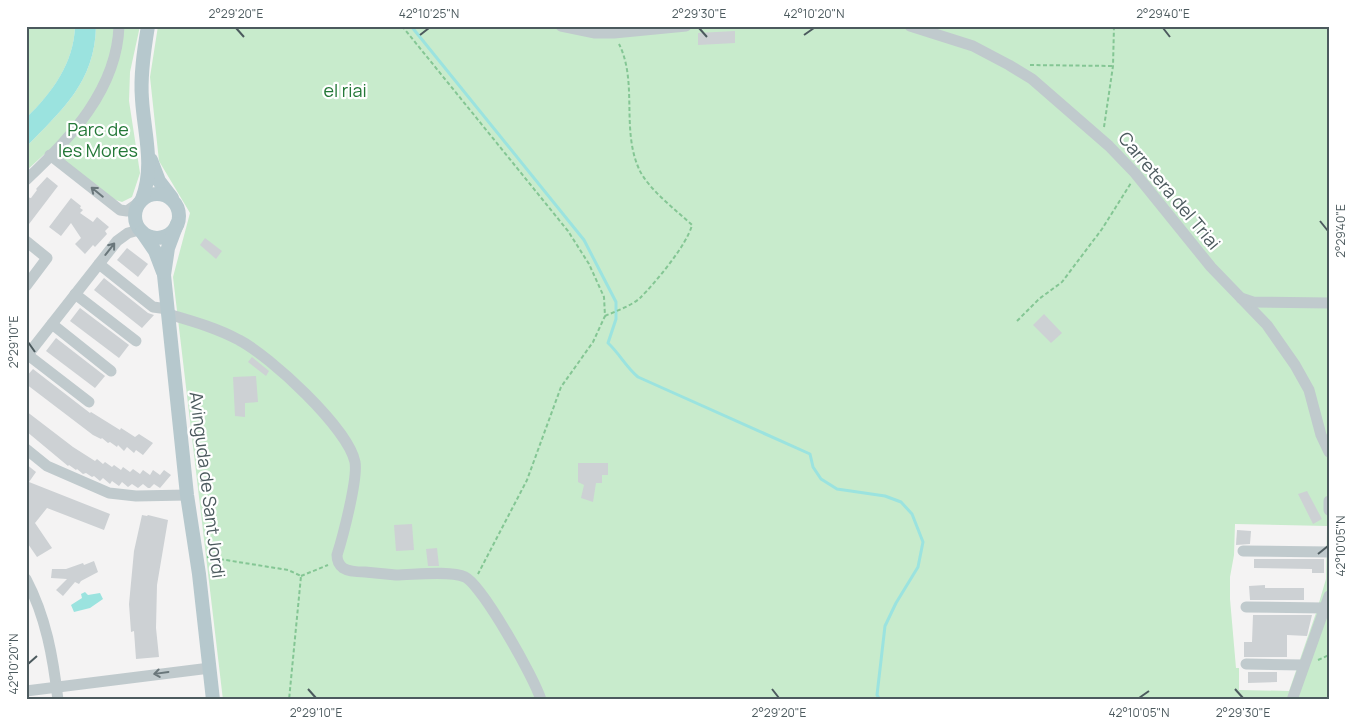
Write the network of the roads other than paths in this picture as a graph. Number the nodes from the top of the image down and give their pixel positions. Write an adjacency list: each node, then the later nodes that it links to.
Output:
1 (119, 26): 8 (street)
2 (148, 26): 7 (main road)
3 (561, 26): 6 (street)
4 (686, 26): 6 (street)
5 (910, 26): 19 (street, Carretera del Triai)
6 (614, 30)
7 (148, 152): 10 (main road); 11 (main road)
8 (50, 155): 9 (street); 11 (street, one-way to 8)
9 (26, 180)
10 (174, 200): 11 (main road); 12 (main road)
11 (140, 202): 13 (main road)
12 (177, 224): 13 (main road); 16 (main road, Avinguda de Sant Jordi)
13 (140, 231): 15 (street, one-way to 13); 16 (main road, Avinguda de Sant Jordi)
14 (27, 243): 17 (street)
15 (99, 264): 18 (street); 21 (street)
16 (164, 275): 21 (main road, Avinguda de Sant Jordi)
17 (26, 286)
18 (75, 294): 22 (street); 23 (street)
19 (1239, 298): 20 (street); 28 (street, Carretera del Triai)
20 (1329, 303)
21 (168, 312): 29 (main road, Avinguda de Sant Jordi); 45 (street)
22 (52, 324): 24 (street); 25 (street)
23 (136, 341)
24 (27, 356): 26 (street)
25 (111, 371)
26 (89, 402)
27 (26, 449): 29 (street)
28 (1329, 452)
29 (187, 495): 40 (main road, Avinguda de Sant Jordi)
30 (1329, 501): 31 (street)
31 (1329, 510)
32 (1243, 551): 33 (street)
33 (1329, 552)
34 (26, 579): 41 (street)
35 (1329, 596): 37 (street)
36 (1246, 607): 37 (street)
37 (1324, 608): 39 (street)
38 (1246, 664): 39 (street)
39 (1303, 666): 46 (street)
40 (210, 668): 41 (street, one-way to 41); 44 (main road, Avinguda de Sant Jordi)
41 (57, 688): 42 (street); 43 (street)
42 (26, 691)
43 (58, 700)
44 (213, 700)
45 (540, 700)
46 (1292, 700)

